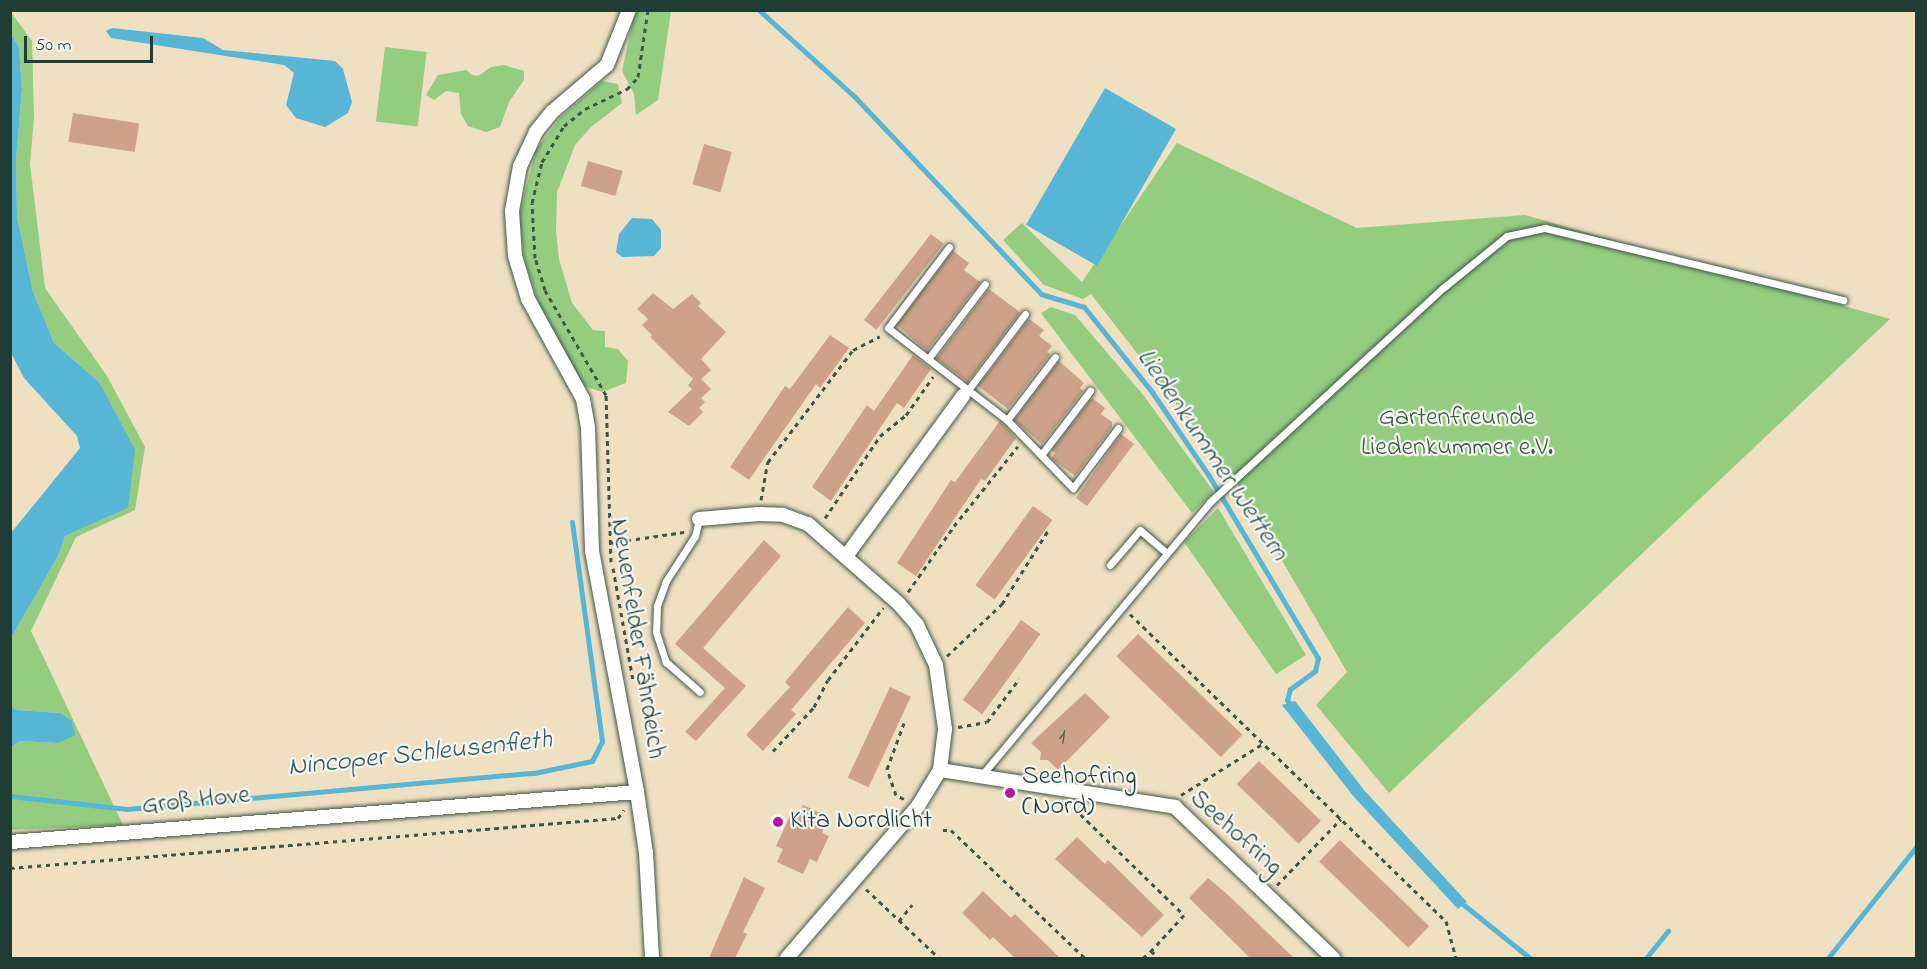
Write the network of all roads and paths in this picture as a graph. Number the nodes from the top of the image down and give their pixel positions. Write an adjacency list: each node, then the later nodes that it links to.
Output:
1 (629, 10): 38 (street, Neuenfelder Fährdeich)
2 (648, 10): 3 (path)
3 (622, 92)
4 (949, 247): 8 (lane)
5 (985, 284): 10 (lane)
6 (1843, 300): 23 (lane)
7 (1025, 314): 13 (lane)
8 (891, 331): 10 (lane); 18 (path)
9 (1055, 357): 14 (lane)
10 (928, 359): 11 (lane)
11 (939, 368): 13 (lane); 21 (path)
12 (1090, 391): 17 (lane)
13 (965, 394): 14 (lane); 24 (street)
14 (1007, 420): 16 (lane)
15 (1118, 428): 17 (lane)
16 (1024, 438): 17 (lane); 26 (path)
17 (1041, 456)
18 (759, 514): 19 (street); 21 (street)
19 (699, 519): 22 (path); 30 (lane)
20 (1049, 529): 28 (path)
21 (817, 530): 24 (street)
22 (609, 543)
23 (1166, 553): 25 (lane); 27 (lane)
24 (847, 555): 26 (street)
25 (1110, 565)
26 (895, 600): 28 (street); 34 (path)
27 (1122, 606): 33 (path); 36 (lane)
28 (936, 665): 32 (street)
29 (1019, 679): 32 (path)
30 (700, 692)
31 (904, 723): 39 (path)
32 (945, 729): 35 (street)
33 (1265, 743): 40 (path); 41 (path)
34 (773, 751)
35 (940, 770): 36 (street, Seehofring); 39 (street)
36 (981, 776): 37 (street, Seehofring)
37 (1055, 788): 40 (street, Seehofring); 49 (path)
38 (637, 792): 43 (street, Groß Hove); 44 (path); 50 (street, Neuenfelder Fährdeich)
39 (918, 806): 45 (street)
40 (1175, 807): 46 (street, Seehofring)
41 (1341, 819): 46 (path); 57 (path)
42 (943, 830): 53 (path)
43 (10, 842)
44 (10, 868)
45 (856, 879): 48 (path); 51 (street)
46 (1268, 895): 56 (street, Seehofring)
47 (912, 905): 48 (path)
48 (899, 921): 52 (path)
49 (1151, 951): 54 (path); 55 (path)
50 (652, 958)
51 (787, 958)
52 (939, 958)
53 (1084, 958)
54 (1143, 958)
55 (1159, 958)
56 (1333, 958)
57 (1456, 958)

